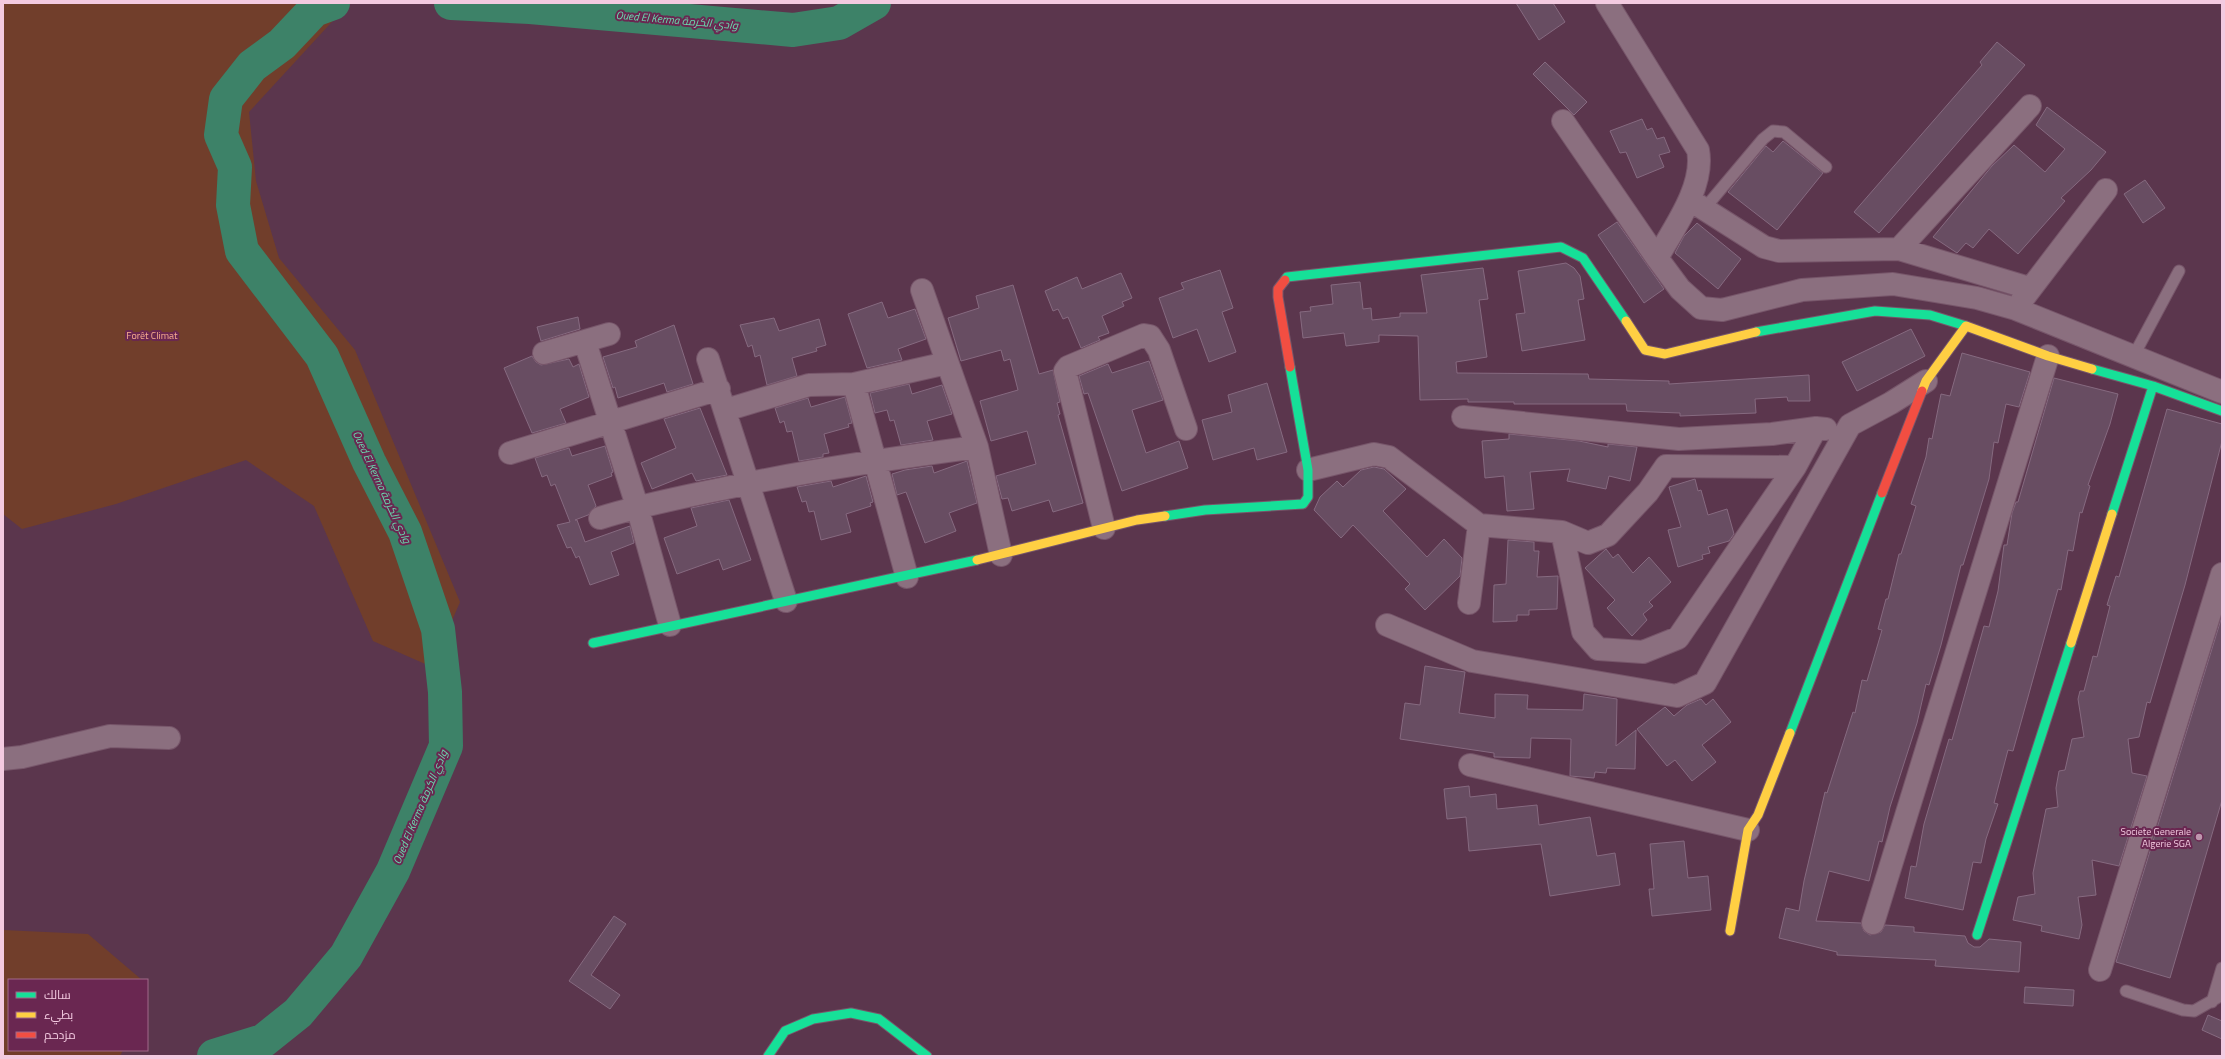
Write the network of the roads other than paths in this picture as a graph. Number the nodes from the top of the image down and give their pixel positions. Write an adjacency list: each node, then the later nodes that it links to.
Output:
1 (1607, 3): 6 (street)
2 (2030, 106): 7 (street)
3 (1562, 121): 8 (street)
4 (1826, 167): 6 (lane)
5 (2106, 190): 10 (street)
6 (1698, 204): 7 (street); 8 (street)
7 (1899, 250): 10 (street)
8 (1657, 258): 12 (street)
9 (2179, 271): 18 (lane)
10 (2029, 288): 12 (street)
11 (922, 290): 20 (street)
12 (2016, 309): 18 (street)
13 (1966, 326): 17 (street); 21 (street); 37 (street)
14 (609, 334): 15 (street)
15 (585, 342): 16 (street); 29 (street)
16 (544, 353)
17 (2048, 356): 23 (street); 56 (street)
18 (2133, 357): 25 (street)
19 (708, 359): 24 (street)
20 (947, 363): 22 (street); 33 (street)
21 (1926, 381): 30 (street); 55 (street)
22 (854, 384): 26 (street); 35 (street)
23 (2153, 386): 27 (street); 58 (street)
24 (719, 389): 26 (street); 29 (street)
25 (2222, 392)
26 (726, 410): 38 (street)
27 (2222, 411)
28 (1464, 417): 31 (street)
29 (610, 421): 34 (street); 39 (street)
30 (1850, 425): 31 (street); 50 (street)
31 (1816, 428): 36 (street)
32 (1186, 429): 42 (street)
33 (977, 447): 35 (street); 44 (street)
34 (510, 453)
35 (876, 460): 38 (street); 46 (street)
36 (1795, 467): 43 (street); 43 (street)
37 (1308, 470): 41 (street); 42 (street)
38 (750, 483): 39 (street); 47 (street)
39 (637, 506): 40 (street); 49 (street)
40 (600, 518)
41 (1479, 525): 43 (street); 48 (street)
42 (1104, 528): 44 (street)
43 (1562, 532)
44 (1001, 555): 46 (street)
45 (2222, 574): 60 (street)
46 (907, 577): 47 (street)
47 (786, 601): 49 (street)
48 (1469, 603)
49 (670, 625): 51 (street)
50 (1387, 625)
51 (593, 643)
52 (169, 738): 53 (street)
53 (3, 759)
54 (1470, 766): 55 (street)
55 (1748, 830): 57 (street)
56 (1873, 923)
57 (1730, 931)
58 (1977, 936)
59 (2222, 968): 63 (lane)
60 (2100, 970)
61 (2126, 991): 63 (lane)
62 (2222, 995): 63 (lane)
63 (2212, 1002)
64 (768, 1056): 65 (street)
65 (926, 1056)

